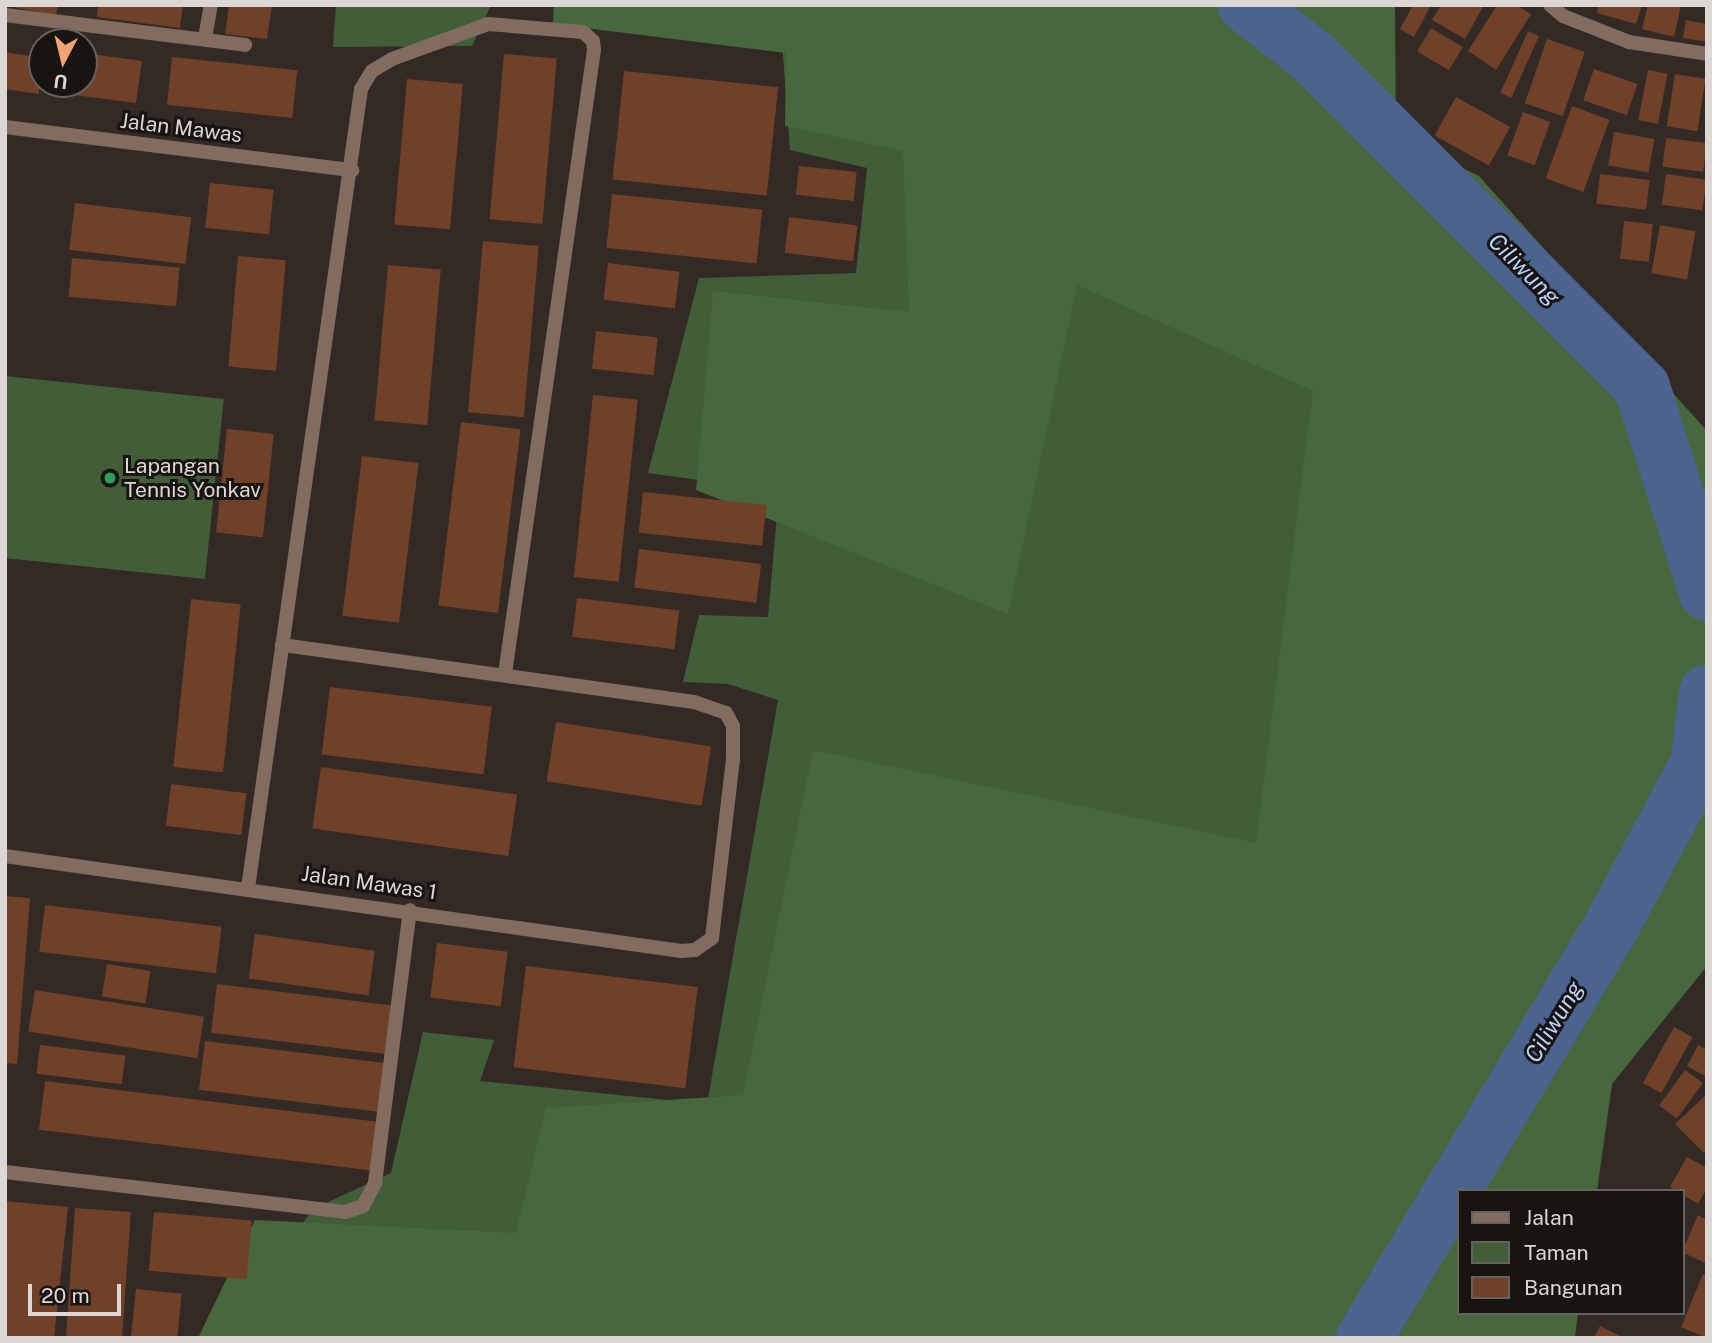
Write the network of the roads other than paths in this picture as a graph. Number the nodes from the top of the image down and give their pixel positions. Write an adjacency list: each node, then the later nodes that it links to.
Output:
1 (211, 5): 4 (street)
2 (1550, 5): 6 (street)
3 (5, 15): 4 (street)
4 (205, 38): 5 (street)
5 (245, 45)
6 (1707, 54)
7 (5, 127): 8 (street, Jalan Mawas)
8 (352, 170): 9 (street); 10 (street)
9 (282, 645): 10 (street); 12 (street)
10 (505, 674): 13 (street, Jalan Mawas 1)
11 (5, 856): 12 (street, Jalan Mawas 1)
12 (248, 888): 13 (street, Jalan Mawas 1)
13 (410, 910): 14 (street)
14 (5, 1172)

